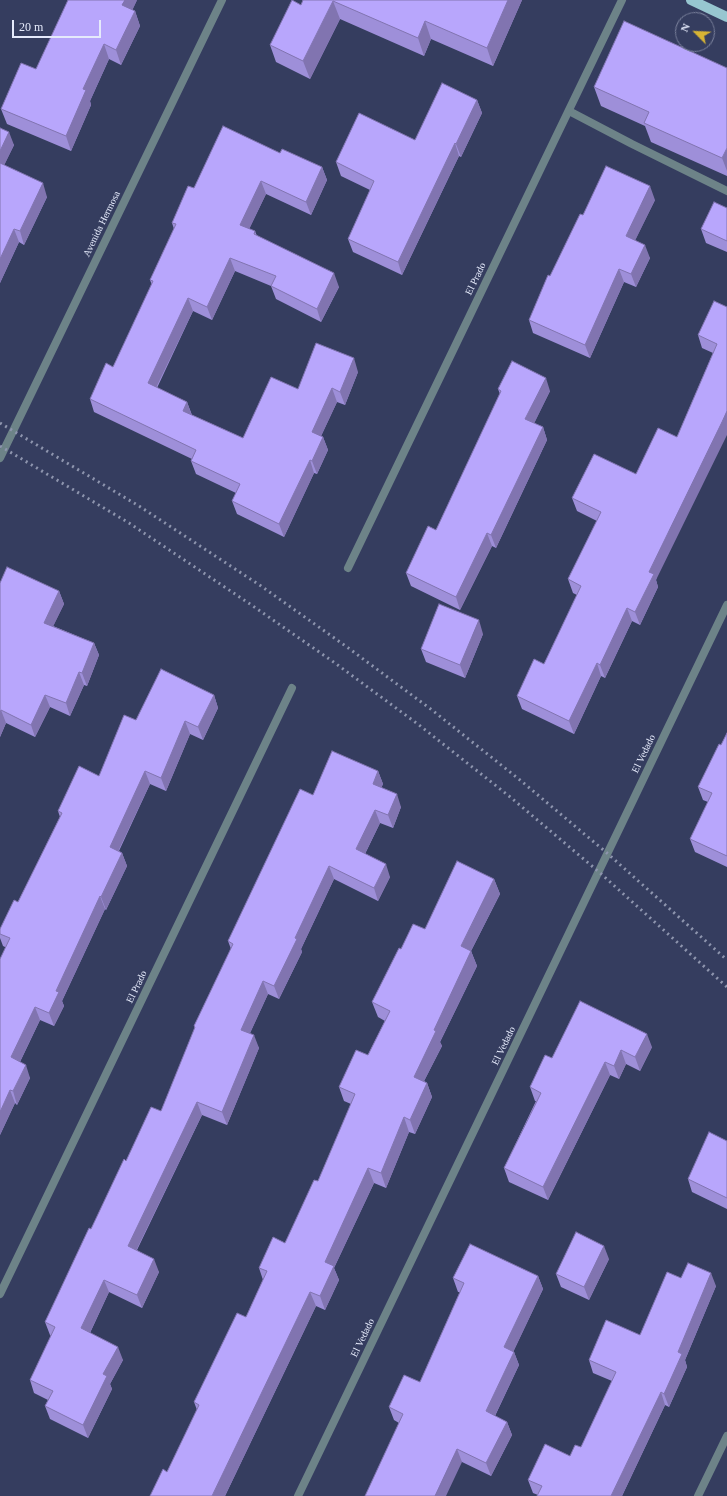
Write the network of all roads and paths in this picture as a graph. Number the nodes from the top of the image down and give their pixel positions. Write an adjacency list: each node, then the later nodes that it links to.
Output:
1 (222, 0): 7 (street, Avenida Hermosa)
2 (622, 0): 5 (street, El Prado)
3 (691, 0): 4 (main road)
4 (727, 17)
5 (569, 111): 6 (street); 8 (street, El Prado)
6 (727, 191)
7 (0, 458)
8 (348, 568)
9 (727, 605): 13 (street, El Vedado)
10 (292, 688): 11 (street, El Prado)
11 (0, 1294)
12 (727, 1436): 14 (street)
13 (298, 1496)
14 (698, 1496)

